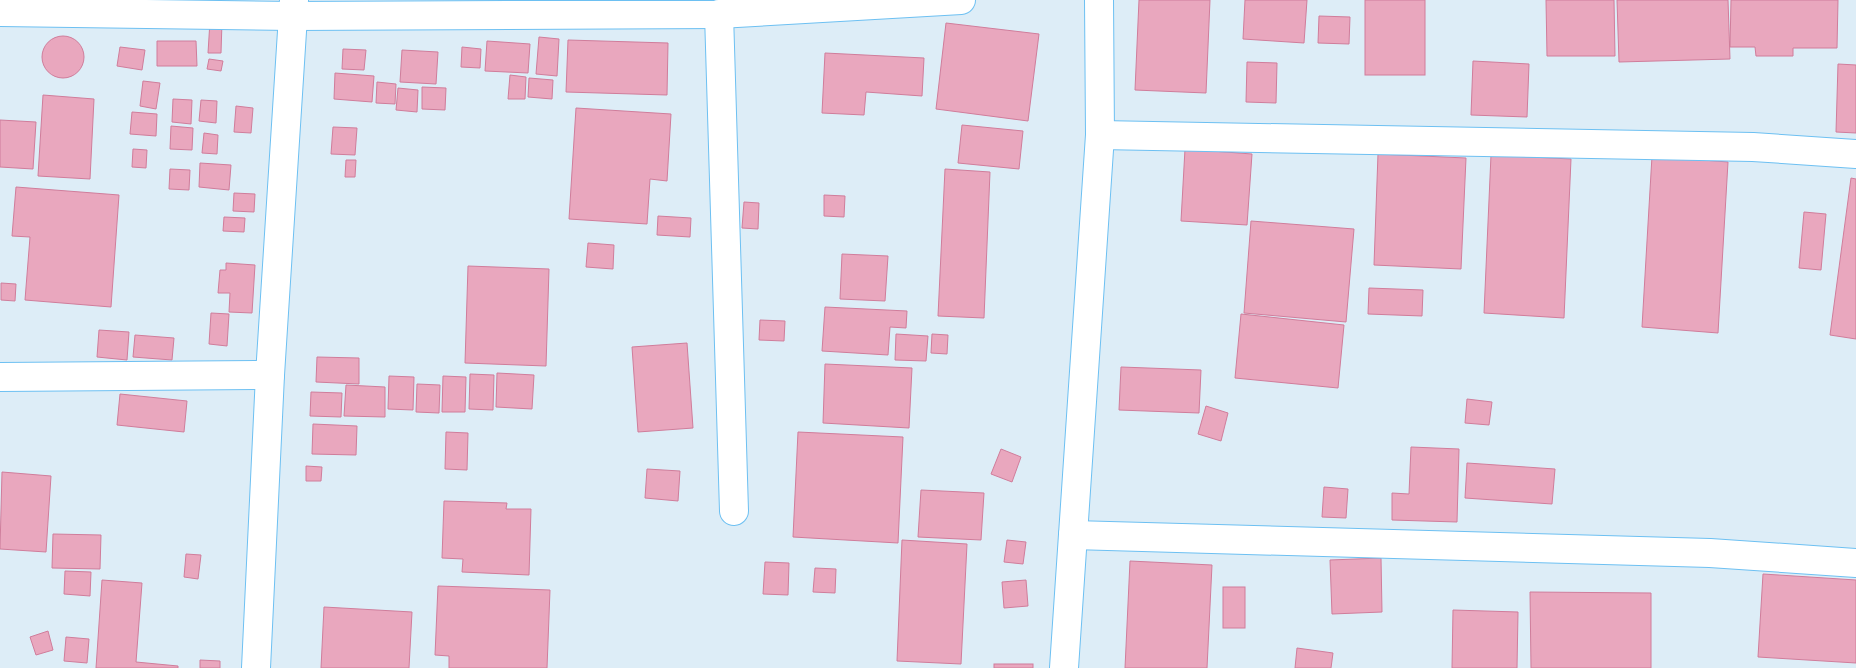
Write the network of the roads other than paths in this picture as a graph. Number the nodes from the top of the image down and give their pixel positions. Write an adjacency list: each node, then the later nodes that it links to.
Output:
1 (960, 0): 5 (street)
2 (1099, 0): 6 (street)
3 (293, 8): 4 (street); 5 (street); 8 (street)
4 (0, 12)
5 (719, 14): 10 (street)
6 (1100, 135): 7 (street); 11 (street)
7 (1856, 154)
8 (270, 375): 9 (street); 13 (street)
9 (0, 376)
10 (734, 511)
11 (1073, 535): 12 (street); 14 (street)
12 (1856, 563)
13 (256, 668)
14 (1064, 668)

